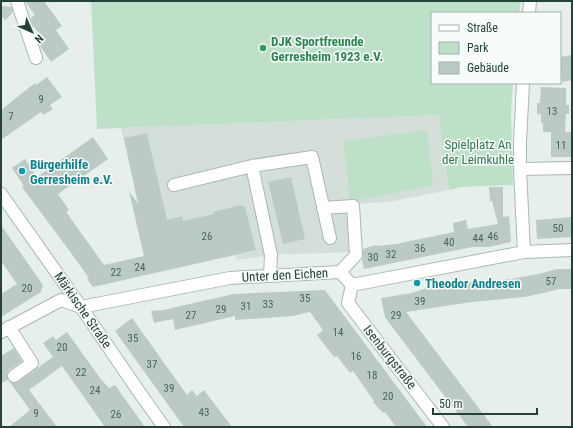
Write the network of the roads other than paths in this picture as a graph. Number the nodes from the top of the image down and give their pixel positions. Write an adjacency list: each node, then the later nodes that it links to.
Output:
1 (17, 1): 4 (street)
2 (530, 1): 3 (street)
3 (529, 12)
4 (36, 58)
5 (524, 84): 8 (street)
6 (252, 166): 9 (street); 11 (street); 16 (street)
7 (572, 168): 8 (street)
8 (520, 169): 14 (street)
9 (174, 185)
10 (1, 194): 18 (street, Märkische Straße)
11 (323, 208): 12 (street); 15 (street)
12 (330, 238)
13 (572, 250): 14 (street)
14 (524, 252): 17 (street)
15 (340, 272): 16 (street, Unter den Eichen); 17 (street, Unter den Eichen)
16 (270, 276): 18 (street, Unter den Eichen)
17 (352, 284): 22 (street, Isenburgstraße)
18 (81, 307): 19 (street); 21 (street, Märkische Straße)
19 (5, 330): 20 (street)
20 (14, 376)
21 (164, 427)
22 (443, 427)

